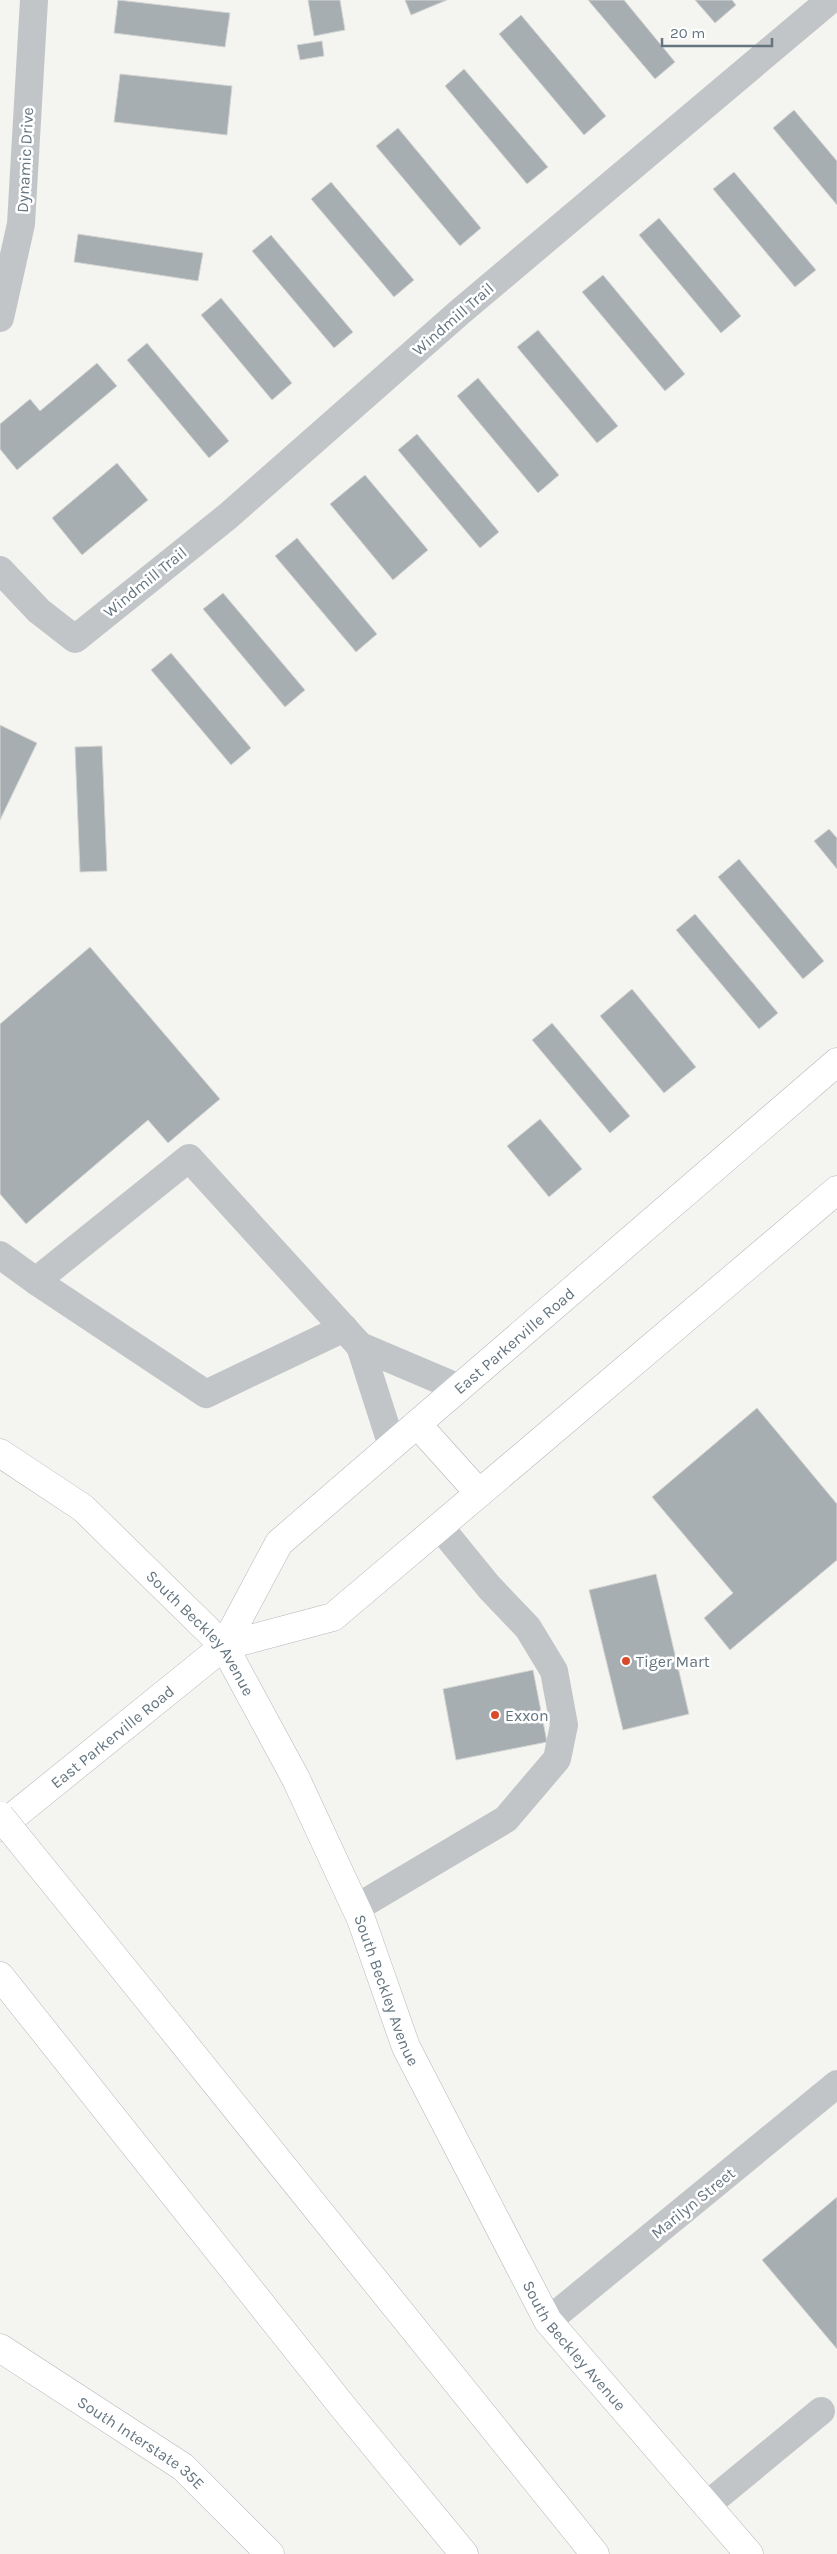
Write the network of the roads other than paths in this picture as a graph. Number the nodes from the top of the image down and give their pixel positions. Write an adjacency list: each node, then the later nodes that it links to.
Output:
1 (34, 0): 3 (street, Dynamic Drive)
2 (830, 0): 4 (street, Windmill Trail)
3 (0, 318)
4 (0, 570)
5 (837, 1062): 10 (main road, East Parkerville Road)
6 (837, 1190): 14 (main road, East Parkerville Road)
7 (0, 1255): 8 (street)
8 (36, 1282): 9 (street); 9 (street)
9 (352, 1337): 10 (street); 12 (street)
10 (459, 1388): 11 (main road, East Parkerville Road)
11 (417, 1424): 12 (main road, East Parkerville Road); 14 (main road)
12 (392, 1446): 16 (main road, East Parkerville Road)
13 (0, 1453): 16 (main road, South Beckley Avenue)
14 (479, 1493): 15 (main road, East Parkerville Road)
15 (440, 1527): 16 (main road, East Parkerville Road); 19 (street)
16 (224, 1646): 18 (main road, East Parkerville Road); 19 (main road, South Beckley Avenue)
17 (0, 1816): 28 (main road, bridge)
18 (0, 1826)
19 (356, 1908): 22 (main road, South Beckley Avenue)
20 (0, 1976): 27 (main road)
21 (837, 2084): 22 (street, Marilyn Street)
22 (548, 2321): 25 (main road, South Beckley Avenue)
23 (0, 2348): 26 (main road, South Interstate 35E)
24 (821, 2411): 25 (street)
25 (707, 2506): 29 (main road, South Beckley Avenue)
26 (270, 2554)
27 (464, 2554)
28 (596, 2554)
29 (749, 2554)

